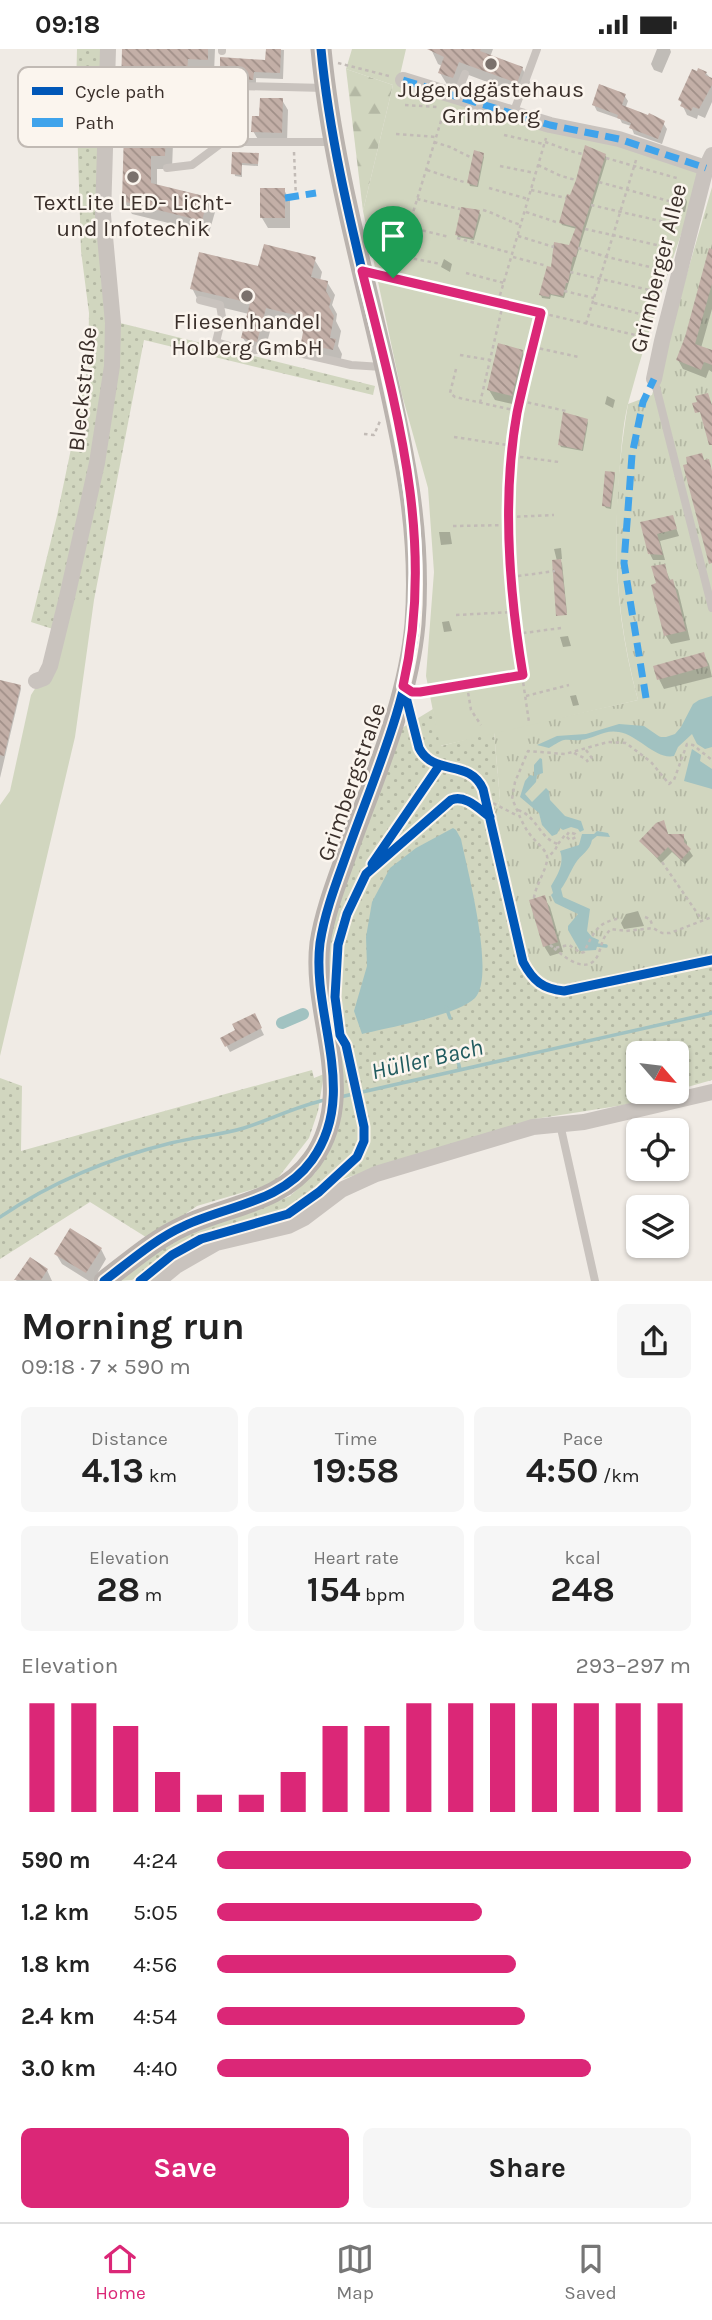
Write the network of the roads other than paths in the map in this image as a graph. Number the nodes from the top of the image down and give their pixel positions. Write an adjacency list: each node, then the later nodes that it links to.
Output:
1 (108, 49): 4 (street, Bleckstraße)
2 (536, 49): 10 (lane)
3 (321, 50): 8 (street, Grimbergstraße)
4 (107, 67)
5 (465, 74): 9 (lane)
6 (403, 80): 9 (street, Grimberger Allee)
7 (248, 86): 8 (lane)
8 (325, 88): 12 (street, Grimbergstraße)
9 (456, 97): 10 (street, Grimberger Allee)
10 (513, 114): 15 (street, Grimberger Allee)
11 (248, 142): 12 (lane)
12 (334, 142): 18 (street, Grimbergstraße)
13 (105, 147): 21 (street, Bleckstraße)
14 (216, 147): 16 (lane)
15 (709, 162): 19 (street, Grimberger Allee)
16 (167, 168)
17 (200, 300): 18 (lane)
18 (385, 367): 24 (street, Grimbergstraße)
19 (654, 379): 20 (lane)
20 (712, 608)
21 (36, 681)
22 (712, 1092): 23 (street)
23 (560, 1124): 25 (street); 26 (lane)
24 (104, 1280)
25 (158, 1280)
26 (595, 1280)

